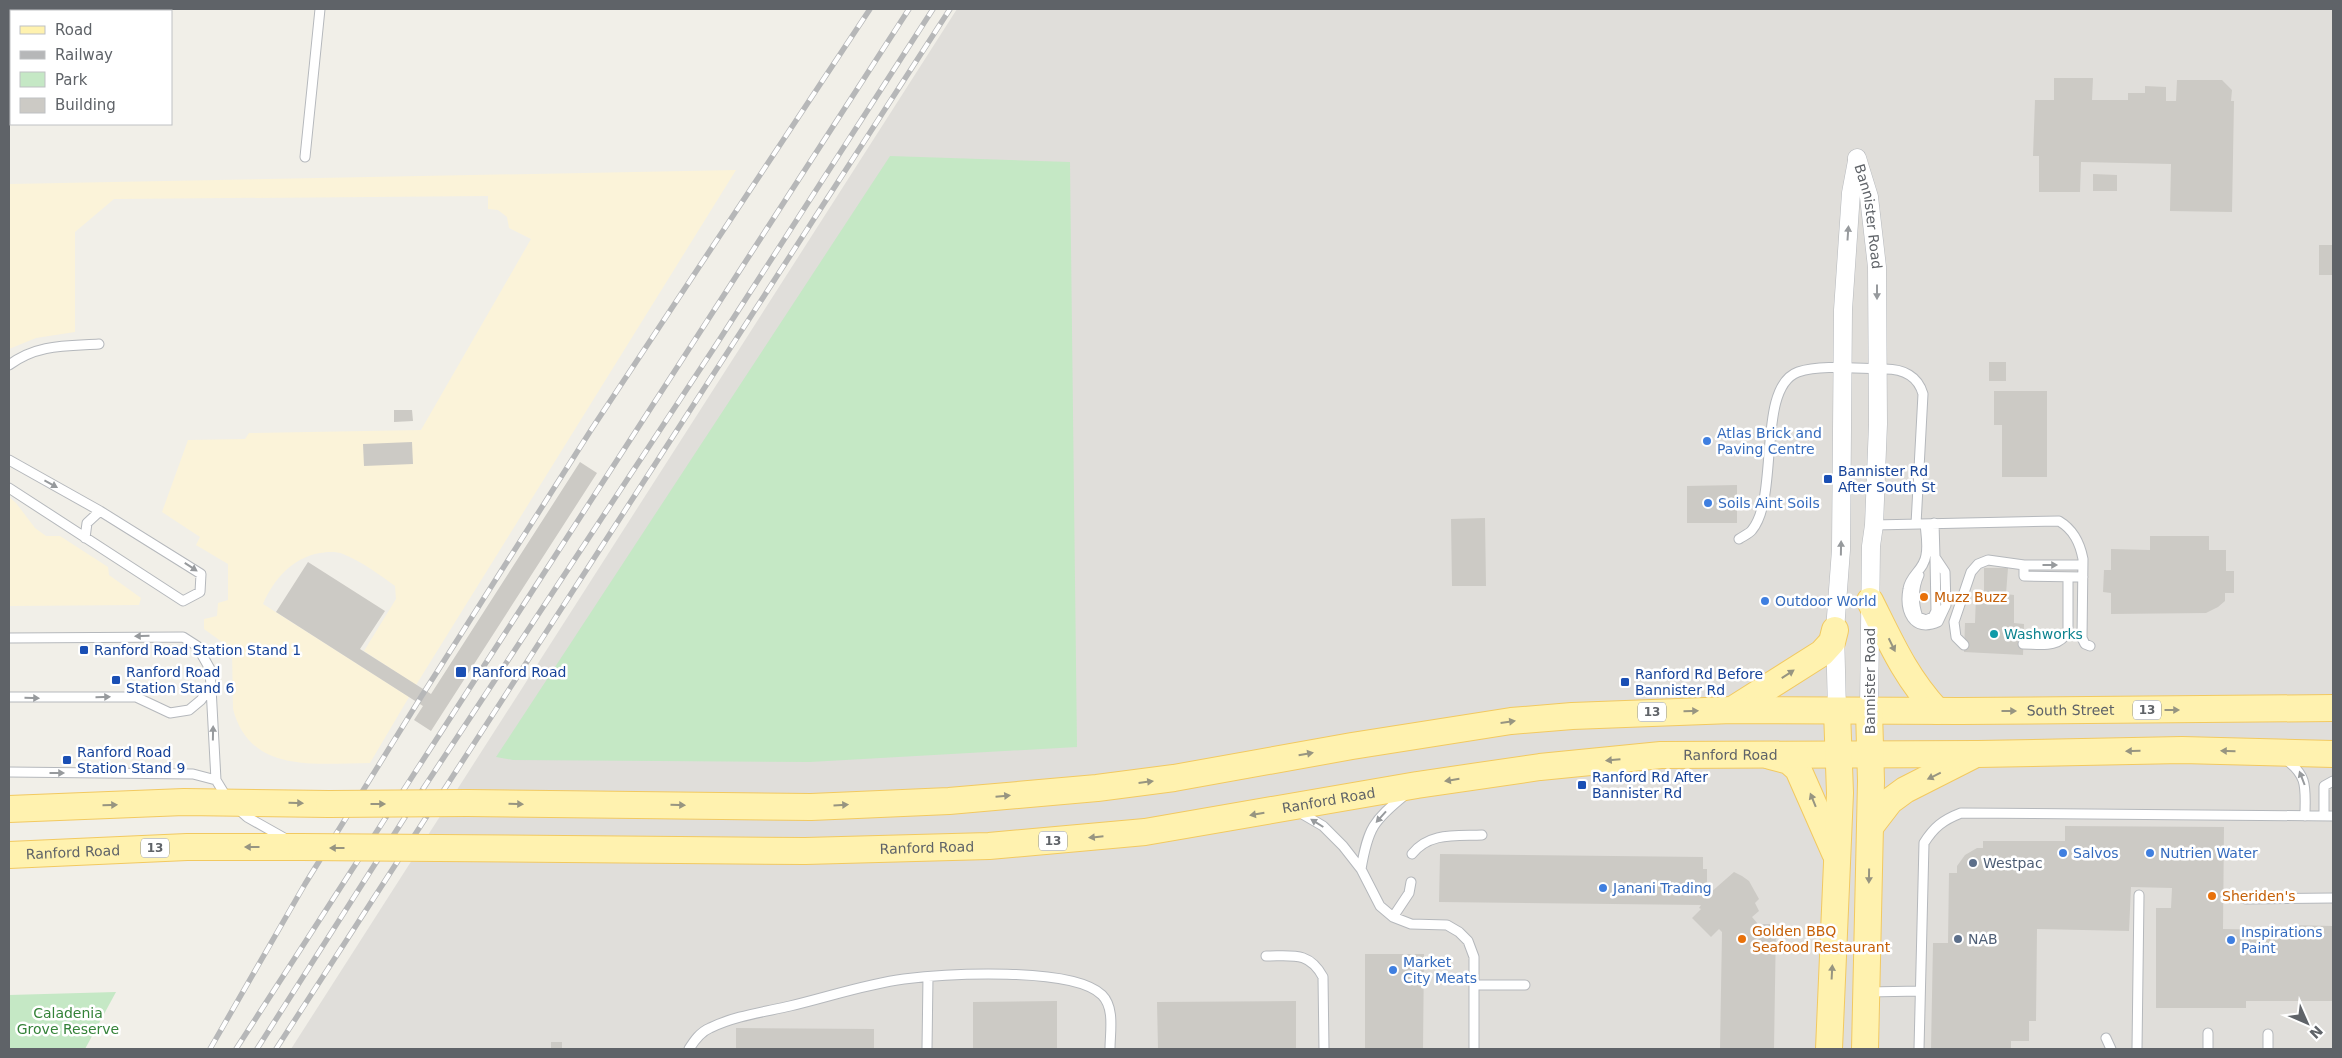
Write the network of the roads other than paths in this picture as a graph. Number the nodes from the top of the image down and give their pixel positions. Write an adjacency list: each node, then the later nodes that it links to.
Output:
1 (320, 9): 2 (lane)
2 (304, 157)
3 (99, 344): 4 (lane)
4 (9, 365)
5 (1843, 369): 6 (lane); 6 (street, Bannister Road, one-way to 6); 13 (lane); 19 (street, Bannister Road, one-way to 5)
6 (1877, 369): 10 (lane); 11 (street, Bannister Road)
7 (9, 460): 9 (lane, one-way to 9)
8 (9, 488): 12 (lane)
9 (100, 511): 12 (lane); 12 (lane, one-way to 12)
10 (1925, 524): 10 (lane); 11 (lane); 15 (lane)
11 (1874, 525): 18 (street, Bannister Road)
12 (85, 538)
13 (1739, 538)
14 (2024, 565): 15 (lane, one-way to 15); 16 (lane); 22 (lane)
15 (2083, 565): 17 (lane)
16 (2068, 577): 17 (lane); 21 (lane)
17 (2082, 577): 23 (lane)
18 (1870, 601): 29 (street, Bannister Road); 30 (main road, one-way to 30)
19 (1835, 630): 27 (main road, one-way to 19); 28 (street, Bannister Road)
20 (9, 638): 24 (lane, one-way to 20)
21 (2023, 644)
22 (1964, 645)
23 (2090, 646)
24 (211, 686): 25 (lane, one-way to 24); 38 (lane, one-way to 24)
25 (9, 697)
26 (2333, 708): 30 (main road, South Street / 13, one-way to 26)
27 (1732, 710): 28 (main road, 13); 41 (main road, 13, one-way to 27, bridge)
28 (1837, 710): 29 (main road, South Street / 13); 33 (main road, Bannister Road)
29 (1869, 711): 30 (main road, South Street / 13); 34 (main road, Bannister Road)
30 (1937, 711)
31 (2275, 752): 35 (main road, 13, one-way to 35); 36 (main road, 13); 44 (lane, one-way to 31)
32 (1762, 754): 33 (main road, Ranford Road / 13); 40 (main road, Ranford Road / 13, one-way to 40); 51 (main road, one-way to 32)
33 (1839, 754): 34 (main road, 13); 51 (main road, Bannister Road)
34 (1870, 754): 35 (main road, 13); 46 (main road, Bannister Road)
35 (1978, 754): 46 (main road, one-way to 46)
36 (2333, 754)
37 (9, 772): 38 (lane, one-way to 38)
38 (216, 780): 41 (lane)
39 (2333, 781): 45 (lane)
40 (1417, 785): 42 (main road, Ranford Road / 13); 52 (lane, one-way to 52)
41 (230, 802): 43 (main road, 13, one-way to 41); 48 (lane)
42 (1292, 808): 48 (main road, Ranford Road / 13, one-way to 48, bridge); 52 (lane, one-way to 42)
43 (9, 809)
44 (2305, 816): 45 (lane); 62 (lane)
45 (2329, 816)
46 (1870, 827): 63 (main road, Bannister Road, one-way to 63)
47 (1482, 835): 49 (lane)
48 (301, 847): 50 (main road, Ranford Road / 13, one-way to 50)
49 (1412, 854)
50 (9, 855)
51 (1838, 861): 72 (main road, Bannister Road, one-way to 51)
52 (1361, 869): 57 (lane)
53 (1411, 882): 57 (lane)
54 (2139, 895): 76 (lane)
55 (2333, 898): 56 (lane)
56 (2246, 899)
57 (1393, 917): 60 (lane)
58 (1266, 956): 70 (lane)
59 (928, 977): 67 (lane); 68 (lane); 69 (lane)
60 (1474, 985): 61 (lane); 71 (lane)
61 (1525, 985)
62 (1920, 991): 63 (lane); 74 (lane)
63 (1867, 992): 73 (main road, Bannister Road)
64 (2208, 1033): 77 (lane)
65 (2268, 1034): 78 (lane)
66 (2106, 1038): 75 (lane)
67 (689, 1049)
68 (927, 1049)
69 (1110, 1049)
70 (1324, 1049)
71 (1474, 1049)
72 (1829, 1049)
73 (1864, 1049)
74 (1919, 1049)
75 (2111, 1049)
76 (2137, 1049)
77 (2208, 1049)
78 (2268, 1049)

